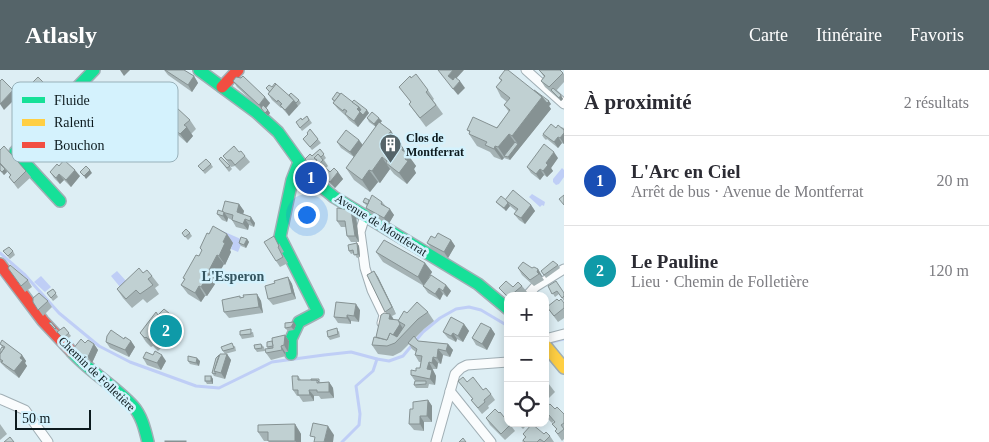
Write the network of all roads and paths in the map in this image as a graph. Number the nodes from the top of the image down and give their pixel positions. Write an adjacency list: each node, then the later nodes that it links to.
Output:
1 (94, 70): 5 (street)
2 (198, 70): 6 (street, Avenue de Montferrat)
3 (238, 70): 6 (street)
4 (526, 70): 7 (street)
5 (82, 82)
6 (222, 87): 9 (street, Avenue de Montferrat)
7 (564, 104)
8 (24, 162): 10 (street)
9 (299, 162): 11 (street, Avenue de Montferrat); 20 (street)
10 (60, 201)
11 (365, 216): 15 (street, Avenue de Montferrat); 16 (street)
12 (0, 264): 26 (street, Chemin de Folletière)
13 (564, 269): 14 (street)
14 (531, 292)
15 (504, 306)
16 (380, 333)
17 (564, 334): 18 (street)
18 (549, 349)
19 (549, 351): 22 (street)
20 (291, 354)
21 (504, 362): 23 (street)
22 (564, 368)
23 (450, 391): 27 (street); 28 (street)
24 (0, 399): 25 (street)
25 (48, 442)
26 (148, 442)
27 (436, 442)
28 (491, 442)

